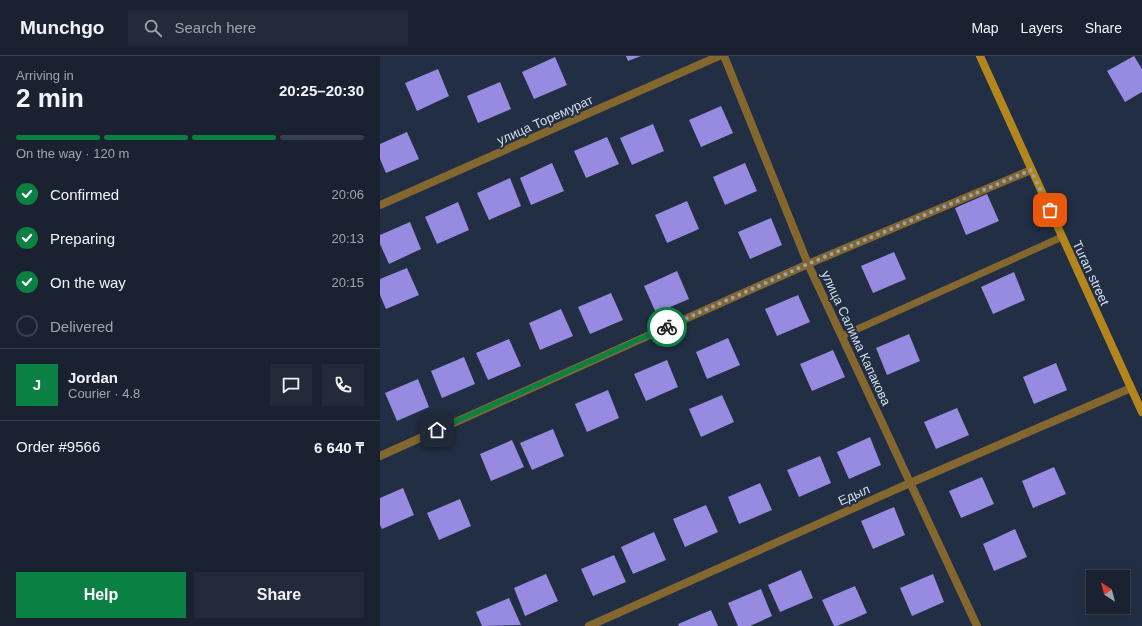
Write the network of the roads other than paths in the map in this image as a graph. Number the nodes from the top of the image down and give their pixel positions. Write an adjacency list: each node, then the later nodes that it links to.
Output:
1 (719, 56): 5 (street, улица Торемурат)
2 (724, 56): 7 (street, улица Салима Капакова)
3 (980, 56): 4 (street, Turan street)
4 (1031, 170): 6 (street, Turan street); 7 (street)
5 (380, 205)
6 (1062, 237): 8 (lane); 9 (street, Turan street)
7 (808, 264): 8 (street, улица Салима Капакова); 11 (street)
8 (842, 336): 12 (street, улица Салима Капакова)
9 (1131, 388): 10 (street, Turan street); 12 (street, Едыл)
10 (1142, 412)
11 (380, 456)
12 (910, 483): 13 (street, Едыл); 14 (street, улица Салима Капакова)
13 (589, 626)
14 (977, 626)

